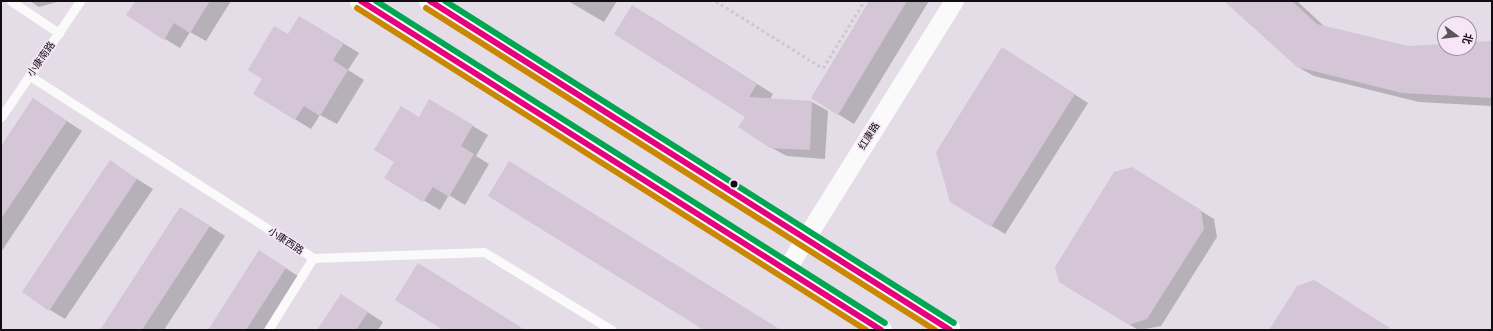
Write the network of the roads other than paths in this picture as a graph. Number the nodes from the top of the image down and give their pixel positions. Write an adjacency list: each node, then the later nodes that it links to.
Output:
1 (12, 1): 6 (lane)
2 (80, 1): 6 (lane, 小康南路)
3 (361, 1): 11 (main road)
4 (430, 1): 9 (main road)
5 (954, 1): 9 (street, 红康路)
6 (59, 33): 7 (lane, 小康南路)
7 (30, 76): 8 (lane, 小康南路); 10 (lane, 小康西路)
8 (1, 117)
9 (804, 239): 11 (street, 红康路); 15 (main road)
10 (313, 258): 12 (lane); 13 (lane, 小康西路)
11 (785, 271): 14 (main road)
12 (268, 330)
13 (612, 330)
14 (880, 330)
15 (950, 330)

